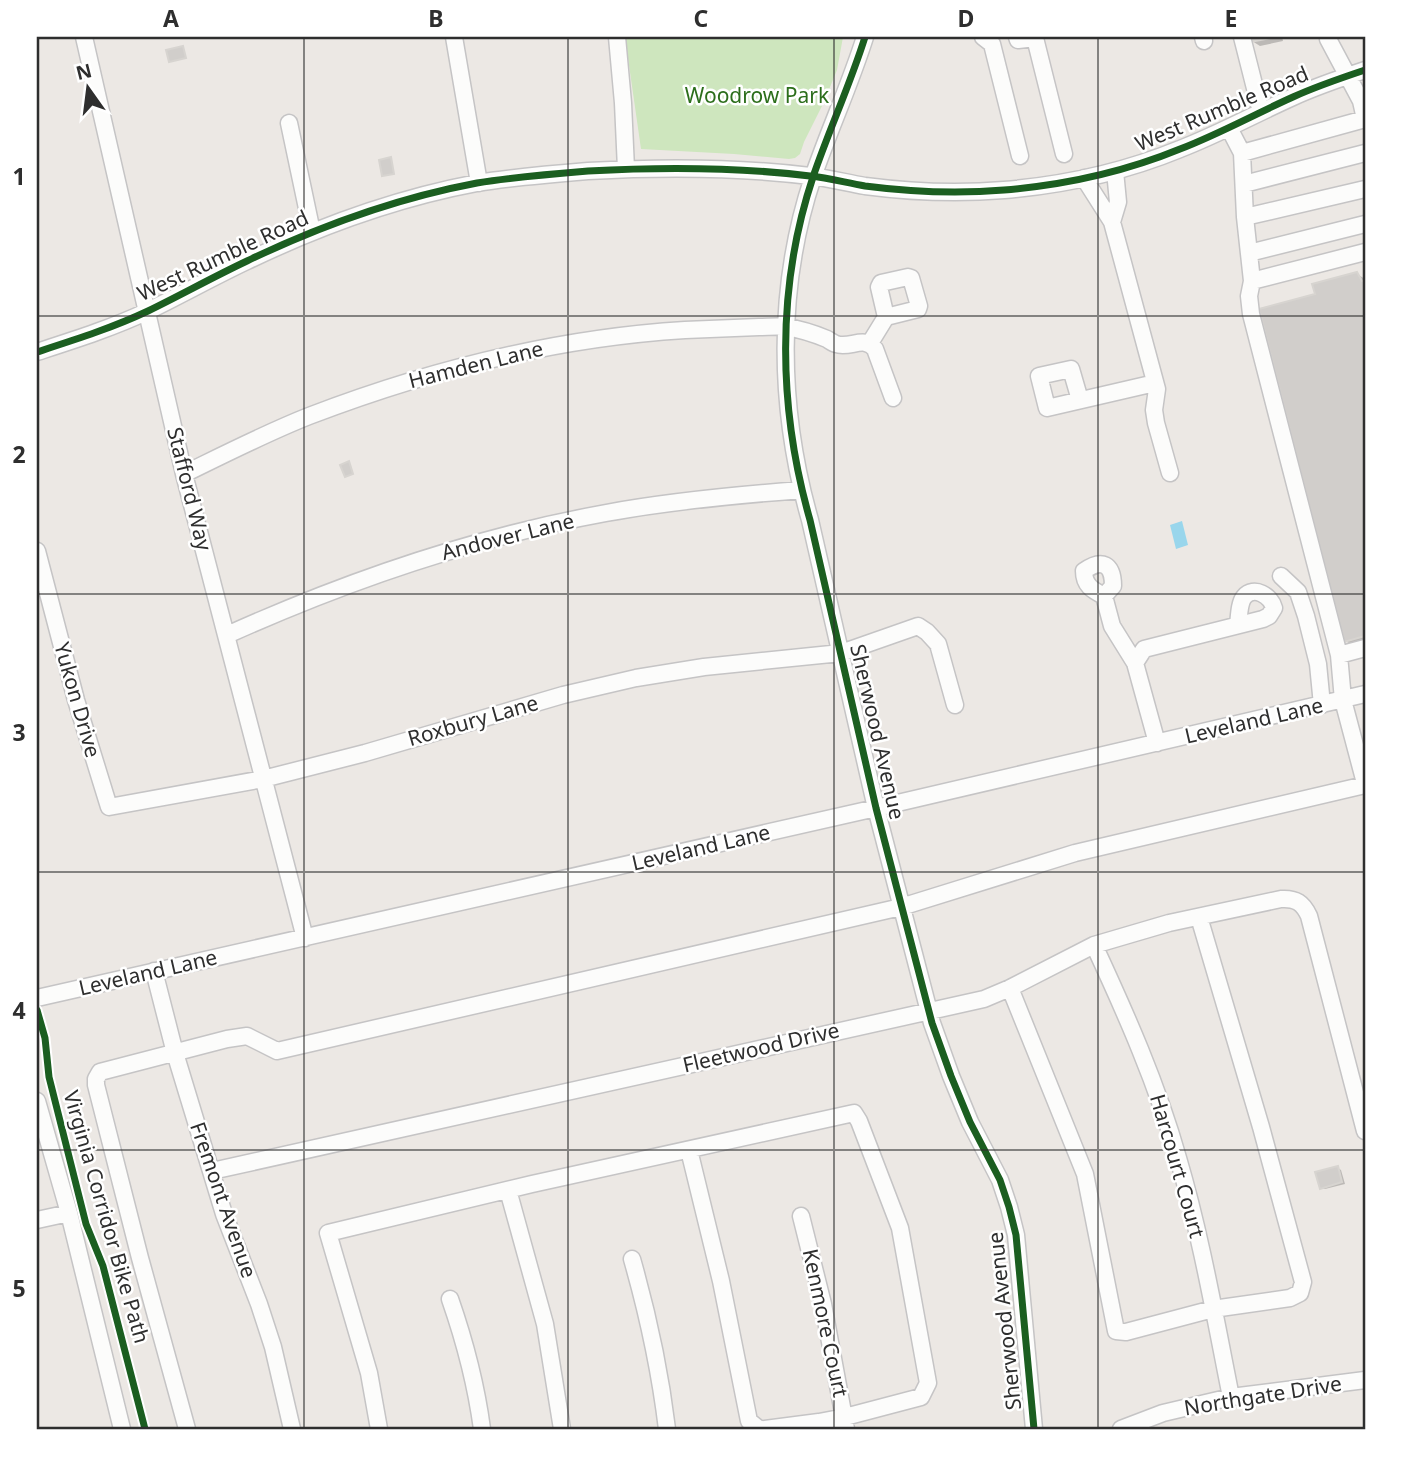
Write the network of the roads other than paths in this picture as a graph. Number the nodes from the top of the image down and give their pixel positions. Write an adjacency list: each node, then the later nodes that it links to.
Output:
1 (84, 37): 34 (street, Stafford Way)
2 (454, 37): 24 (street)
3 (617, 37): 20 (street)
4 (865, 37): 22 (street, Sherwood Avenue)
5 (1038, 37): 7 (street); 18 (street)
6 (1242, 37): 12 (street)
7 (1017, 38): 9 (street)
8 (1328, 39): 11 (street)
9 (987, 41): 19 (street)
10 (1365, 70): 11 (street, West Rumble Road)
11 (1347, 76): 12 (street, West Rumble Road); 13 (street)
12 (1261, 111): 15 (street, West Rumble Road)
13 (1365, 119): 16 (street)
14 (289, 123): 30 (street)
15 (1228, 128): 16 (street); 21 (street, West Rumble Road)
16 (1242, 153): 25 (street)
17 (1365, 153): 25 (street)
18 (1064, 154)
19 (1020, 156)
20 (626, 169): 22 (street, West Rumble Road); 24 (street, West Rumble Road)
21 (1115, 171): 23 (street, West Rumble Road); 28 (street)
22 (813, 176): 23 (street, West Rumble Road); 36 (street, Sherwood Avenue)
23 (1084, 178): 28 (street)
24 (479, 183): 30 (street, West Rumble Road)
25 (1244, 184): 27 (street)
26 (1365, 189): 27 (street)
27 (1245, 217): 32 (street)
28 (1112, 222): 39 (street)
29 (1365, 224): 32 (street)
30 (312, 232): 34 (street, West Rumble Road)
31 (1365, 252): 33 (street)
32 (1249, 253): 33 (street)
33 (1252, 281): 52 (street)
34 (146, 312): 38 (street, West Rumble Road); 43 (street, Stafford Way)
35 (886, 317): 37 (street)
36 (786, 327): 37 (street, Hamden Lane); 43 (street, Hamden Lane); 44 (street, Sherwood Avenue)
37 (870, 343): 40 (street)
38 (37, 352)
39 (1155, 383): 41 (street); 42 (street)
40 (893, 398)
41 (1080, 400)
42 (1170, 473)
43 (184, 474): 49 (street, Stafford Way)
44 (802, 490): 49 (street, Andover Lane); 51 (street, Sherwood Avenue)
45 (37, 551): 61 (street, Yukon Drive)
46 (1281, 576): 57 (street)
47 (1104, 596): 53 (street)
48 (1238, 625): 53 (street)
49 (227, 635): 59 (street, Stafford Way)
50 (1365, 648): 52 (street)
51 (841, 653): 56 (street, Roxbury Lane); 59 (street, Roxbury Lane); 62 (street, Sherwood Avenue)
52 (1339, 654): 55 (street)
53 (1135, 663): 58 (street)
54 (1365, 694): 55 (street, Leveland Lane)
55 (1343, 700): 57 (street, Leveland Lane); 60 (street)
56 (955, 705)
57 (1322, 705): 58 (street, Leveland Lane)
58 (1157, 743): 62 (street, Leveland Lane)
59 (262, 779): 61 (street, Roxbury Lane); 65 (street, Stafford Way)
60 (1365, 784): 63 (street)
61 (109, 807)
62 (876, 808): 63 (street, Sherwood Avenue); 65 (street, Leveland Lane)
63 (901, 906): 70 (street, Sherwood Avenue); 71 (street)
64 (1199, 917): 66 (street, Fleetwood Drive); 73 (street, Fleetwood Drive); 82 (street)
65 (305, 938): 67 (street, Leveland Lane)
66 (1094, 944): 68 (street, Fleetwood Drive); 82 (street, Harcourt Court)
67 (154, 971): 69 (street, Leveland Lane); 71 (street, Fremont Avenue)
68 (1010, 988): 70 (street, Fleetwood Drive); 82 (street)
69 (37, 998)
70 (929, 1011): 75 (street, Fleetwood Drive); 95 (street, Sherwood Avenue)
71 (175, 1053): 75 (street, Fremont Avenue); 87 (street)
72 (37, 1101): 77 (street)
73 (1365, 1131)
74 (689, 1150): 76 (street); 85 (street); 93 (street)
75 (212, 1171): 88 (street, Fremont Avenue)
76 (508, 1190): 89 (street); 91 (street)
77 (69, 1213): 79 (street); 86 (street)
78 (801, 1216): 85 (street, Kenmore Court)
79 (37, 1220)
80 (632, 1259): 92 (street)
81 (450, 1299): 90 (street)
82 (1213, 1308): 84 (street, Harcourt Court)
83 (1365, 1380): 84 (street, Northgate Drive)
84 (1231, 1397): 96 (street, Northgate Drive)
85 (846, 1423): 94 (street)
86 (122, 1429)
87 (187, 1429)
88 (292, 1429)
89 (379, 1429)
90 (482, 1429)
91 (562, 1429)
92 (667, 1429)
93 (759, 1429)
94 (765, 1429)
95 (1034, 1429)
96 (1121, 1429)

